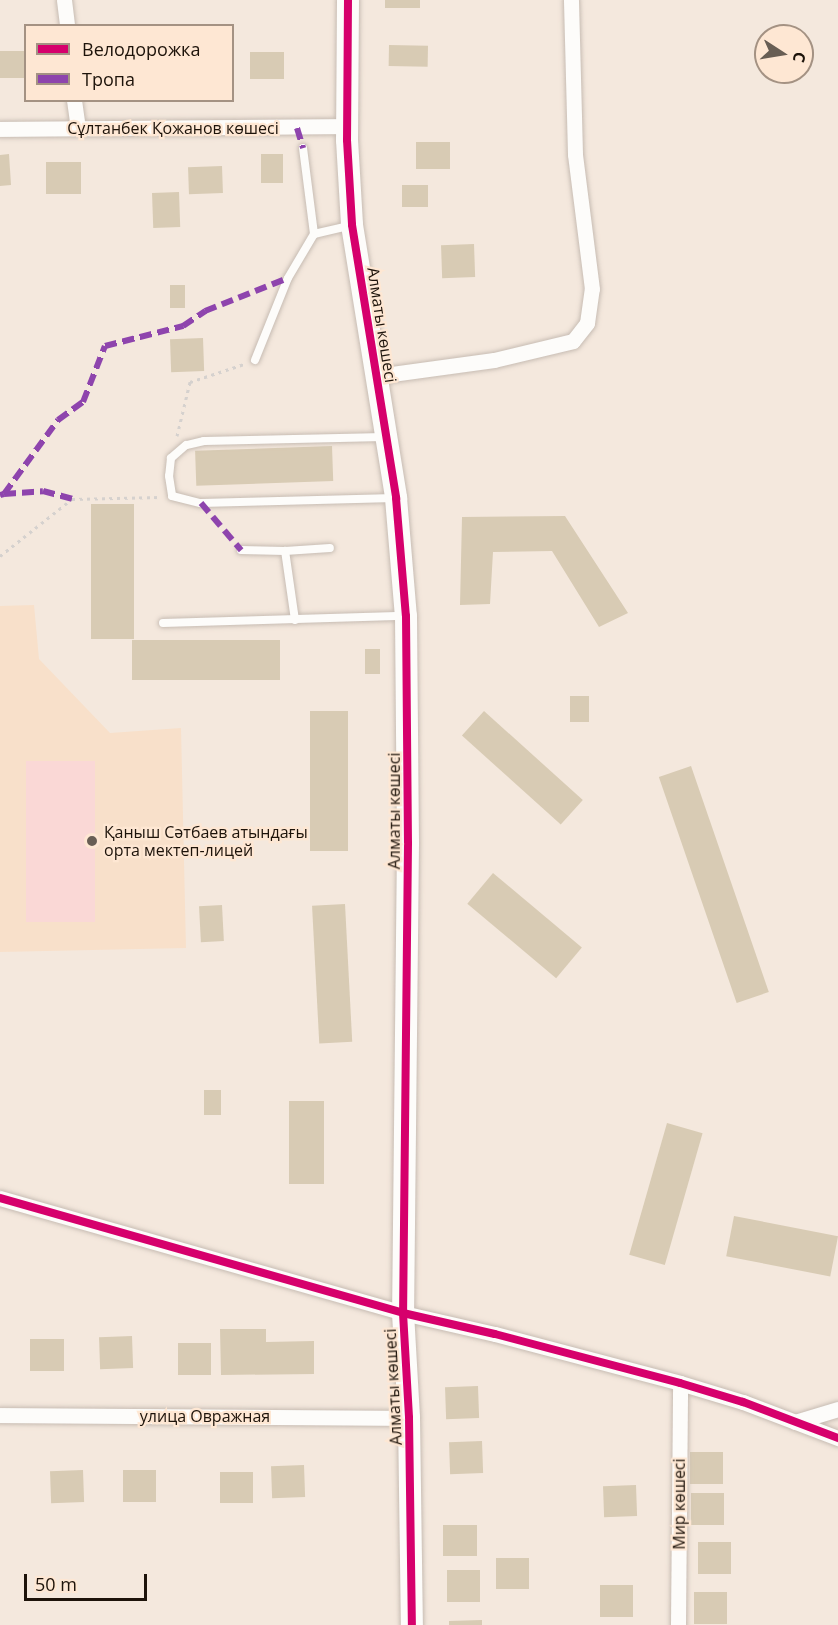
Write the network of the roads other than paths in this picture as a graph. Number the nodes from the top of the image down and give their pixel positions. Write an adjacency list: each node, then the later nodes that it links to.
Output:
1 (64, 0): 4 (street)
2 (348, 0): 6 (street, Алматы көшесі)
3 (571, 0): 13 (street)
4 (67, 24)
5 (74, 102): 7 (street)
6 (347, 126): 7 (street, Сұлтанбек Қожанов көшесі); 10 (street, Алматы көшесі)
7 (78, 128): 8 (street, Сұлтанбек Қожанов көшесі)
8 (0, 129)
9 (303, 148): 11 (lane)
10 (352, 225): 11 (lane); 13 (street, Алматы көшесі)
11 (314, 234): 12 (lane)
12 (255, 360)
13 (377, 376): 14 (street, Алматы көшесі)
14 (387, 437): 15 (street, Алматы көшесі); 15 (lane)
15 (396, 498): 19 (street, Алматы көшесі)
16 (330, 548): 18 (lane)
17 (241, 550): 18 (lane)
18 (285, 550): 20 (lane)
19 (406, 616): 20 (lane); 23 (street, Алматы көшесі)
20 (295, 620): 21 (lane)
21 (164, 623)
22 (0, 1198): 23 (street)
23 (404, 1313): 24 (street); 27 (street, Алматы көшесі)
24 (680, 1383): 28 (street); 31 (street, Мир көшесі)
25 (838, 1409): 28 (street)
26 (0, 1415): 27 (street, улица Овражная)
27 (409, 1418): 30 (street, Алматы көшесі)
28 (795, 1422): 29 (street)
29 (838, 1438)
30 (412, 1625)
31 (678, 1625)

